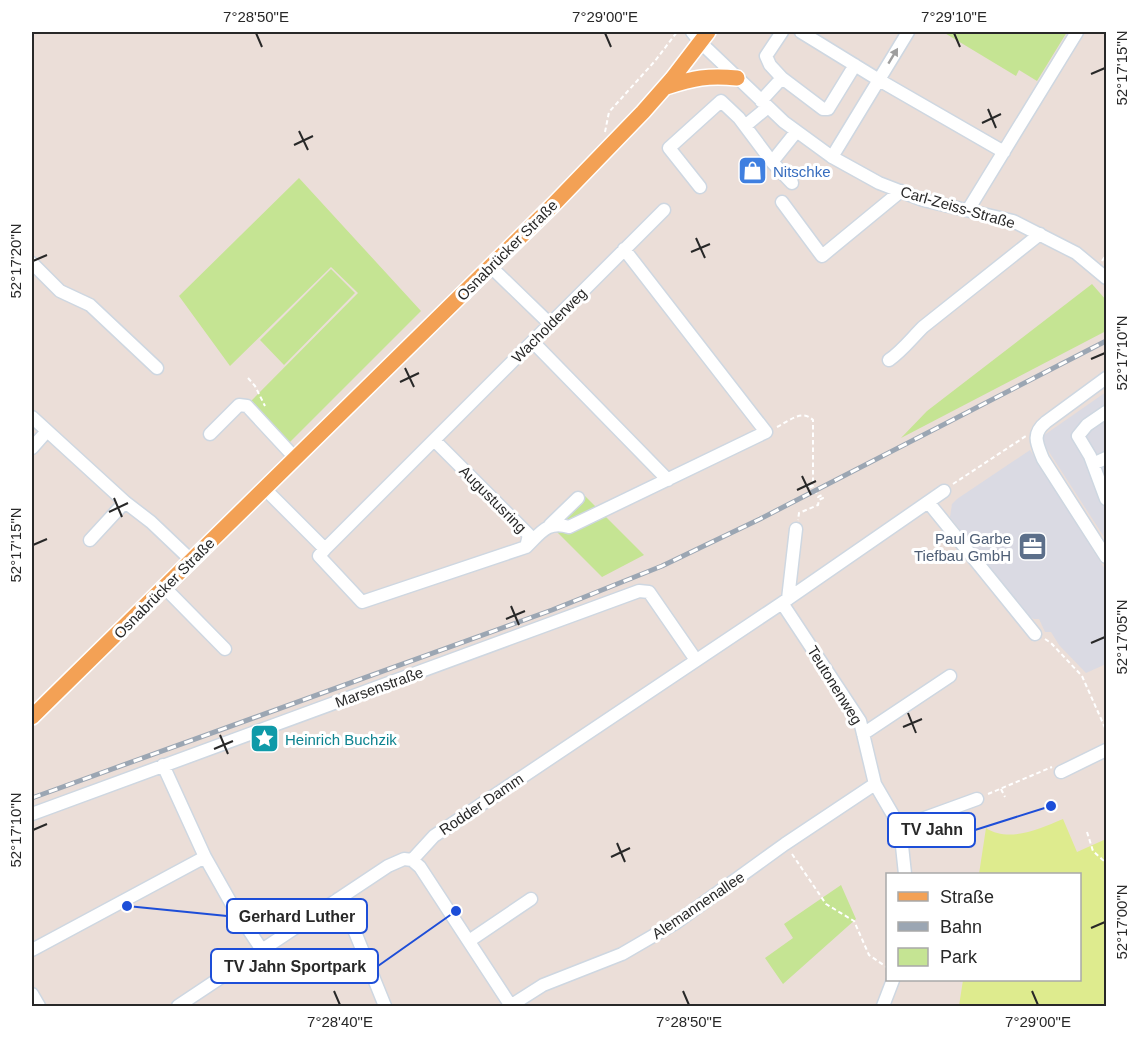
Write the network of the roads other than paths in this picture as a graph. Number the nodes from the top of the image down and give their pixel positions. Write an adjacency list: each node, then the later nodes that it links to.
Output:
1 (782, 32): 8 (street)
2 (801, 32): 6 (street)
3 (908, 32): 9 (street, one-way to 3)
4 (1077, 32): 14 (street)
5 (700, 35): 7 (street, Carl-Zeiss-Straße); 10 (main road, Osnabrücker Straße)
6 (855, 65): 8 (street); 9 (street)
7 (737, 78): 10 (main road); 11 (street, Carl-Zeiss-Straße)
8 (782, 78): 11 (street)
9 (879, 80): 14 (street); 15 (street)
10 (666, 87): 26 (main road, Osnabrücker Straße)
11 (764, 104): 12 (street); 13 (street, Carl-Zeiss-Straße)
12 (745, 126): 16 (street); 18 (street)
13 (796, 132): 15 (street, Carl-Zeiss-Straße); 16 (street)
14 (1004, 152): 22 (street)
15 (832, 157): 19 (street, Carl-Zeiss-Straße)
16 (772, 162): 17 (street)
17 (792, 183)
18 (700, 188)
19 (901, 191): 20 (street); 22 (street, Carl-Zeiss-Straße)
20 (782, 202)
21 (664, 210): 24 (street, Wacholderweg)
22 (968, 210): 23 (street, Carl-Zeiss-Straße)
23 (1040, 234): 27 (street, Carl-Zeiss-Straße); 30 (street)
24 (624, 249): 28 (street, Wacholderweg); 42 (street)
25 (32, 263): 31 (street)
26 (490, 267): 28 (street); 40 (main road, Osnabrücker Straße)
27 (1107, 278)
28 (550, 324): 29 (street, Wacholderweg)
29 (533, 342): 37 (street, Wacholderweg); 42 (street)
30 (889, 360)
31 (157, 368)
32 (1107, 378): 54 (street)
33 (1107, 412): 41 (street)
34 (32, 417): 35 (street)
35 (47, 431): 38 (street); 47 (street)
36 (210, 434): 40 (street)
37 (435, 441): 52 (street, Augustusring); 53 (street)
38 (32, 448)
39 (1107, 458): 41 (street)
40 (296, 459): 43 (main road, Osnabrücker Straße)
41 (1093, 464): 46 (street)
42 (668, 480): 49 (street)
43 (265, 489): 53 (street, Augustusring); 55 (main road, Osnabrücker Straße)
44 (944, 491): 48 (street, Rodder Damm)
45 (578, 498): 49 (street)
46 (1107, 499)
47 (125, 502): 51 (street); 55 (street)
48 (928, 502): 57 (street, Rodder Damm); 58 (street)
49 (550, 525): 52 (street)
50 (796, 529): 57 (street)
51 (90, 540)
52 (526, 547): 53 (street, Augustusring)
53 (325, 549)
54 (1107, 557)
55 (191, 560): 56 (main road, Osnabrücker Straße)
56 (164, 587): 59 (street); 62 (main road, Osnabrücker Straße)
57 (785, 601): 60 (street, Rodder Damm); 63 (street, Teutonenweg)
58 (1035, 634)
59 (225, 649)
60 (696, 660): 65 (street, Marsenstraße); 72 (street, Rodder Damm)
61 (950, 676): 63 (street)
62 (32, 717)
63 (863, 734): 67 (street, Teutonenweg)
64 (1107, 750): 66 (street)
65 (163, 765): 69 (street, Marsenstraße); 71 (street)
66 (1061, 772)
67 (875, 784): 70 (street, Teutonenweg); 85 (street, Alemannenallee)
68 (977, 799): 70 (street)
69 (32, 814)
70 (900, 827): 73 (street, Teutonenweg)
71 (206, 857): 77 (street); 78 (street)
72 (412, 860): 74 (street, Rodder Damm); 76 (street)
73 (904, 873)
74 (338, 899): 78 (street, Rodder Damm); 84 (street)
75 (531, 899): 76 (street)
76 (469, 941): 85 (street)
77 (32, 950)
78 (262, 950): 81 (street, Rodder Damm)
79 (893, 981): 86 (street)
80 (32, 994): 82 (street)
81 (195, 1002): 83 (street, Rodder Damm)
82 (39, 1006)
83 (178, 1006)
84 (384, 1006)
85 (511, 1006)
86 (883, 1006)

